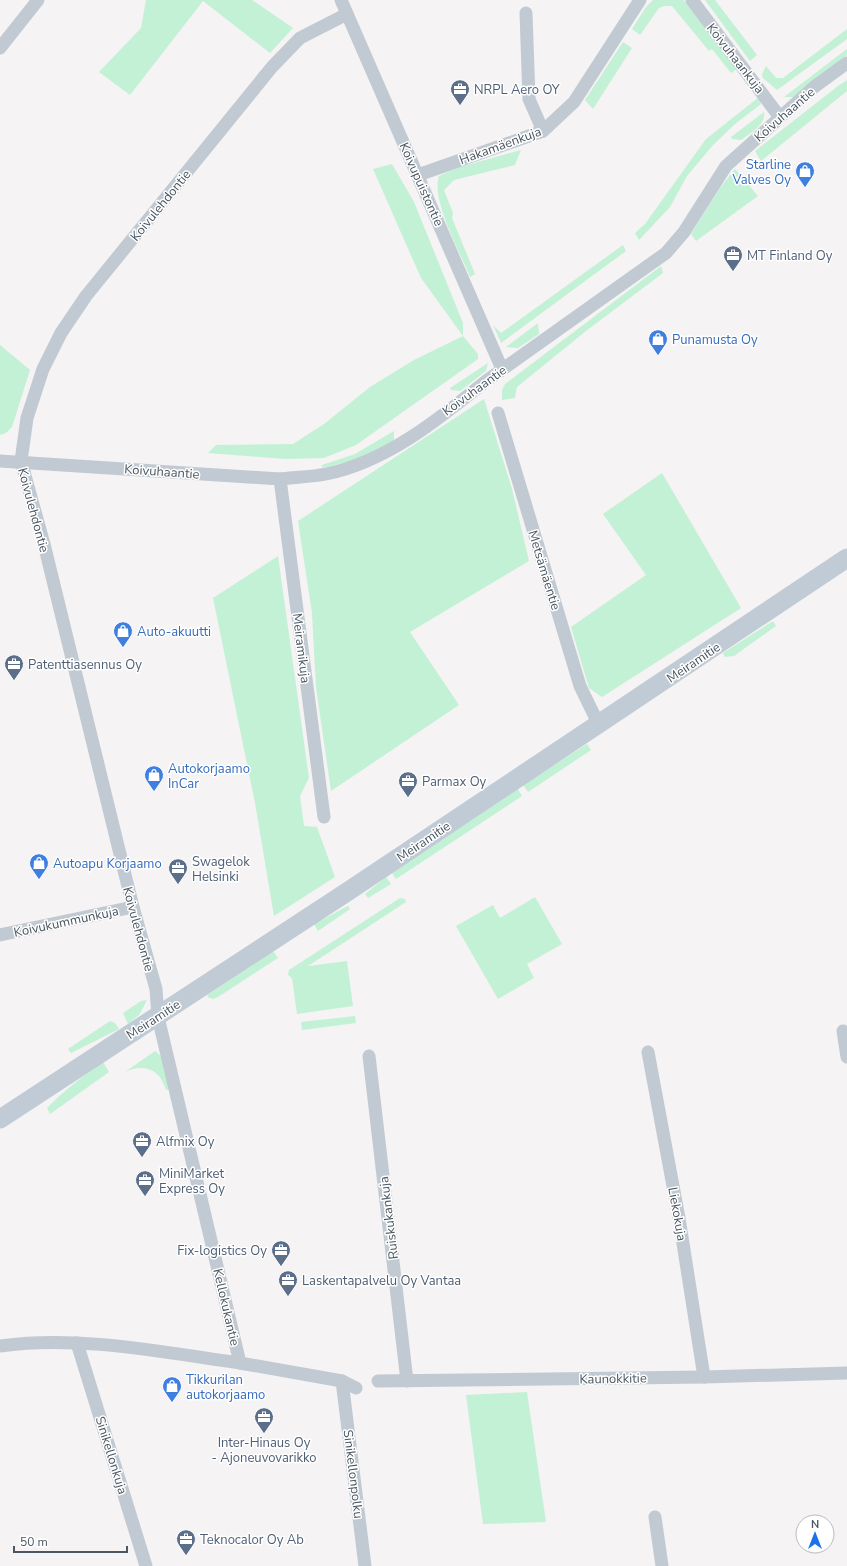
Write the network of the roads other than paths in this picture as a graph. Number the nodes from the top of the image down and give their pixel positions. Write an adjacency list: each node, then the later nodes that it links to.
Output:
1 (38, 0): 7 (street)
2 (341, 0): 6 (street, Koivupuistontie)
3 (640, 0): 10 (street, Hakamäenkuja)
4 (692, 0): 9 (street, Koivuhaankuja)
5 (526, 12): 10 (street)
6 (347, 14): 11 (street, Koivupuistontie); 15 (street, Koivulehdontie)
7 (0, 48)
8 (847, 64): 9 (street, Koivuhaantie)
9 (780, 116): 12 (street, Koivuhaantie)
10 (543, 131): 11 (street, Hakamäenkuja)
11 (418, 175): 12 (street, Koivupuistontie)
12 (502, 369): 16 (street, Koivuhaantie)
13 (498, 413): 18 (street, Metsämäentie)
14 (0, 461): 15 (street, Koivuhaantie)
15 (21, 461): 16 (street, Koivuhaantie); 20 (street, Koivulehdontie)
16 (280, 479): 19 (street, Meiramikuja)
17 (846, 553): 18 (main road, Meiramitie)
18 (598, 725): 22 (main road, Meiramitie)
19 (324, 817)
20 (133, 907): 21 (street, Koivukummunkuja); 22 (street, Koivulehdontie)
21 (0, 936)
22 (158, 1017): 27 (main road, Meiramitie); 30 (street, Kellokukantie)
23 (843, 1031): 26 (street)
24 (648, 1052): 32 (street, Liekokuja)
25 (369, 1056): 35 (street, Ruiskukankuja)
26 (847, 1057)
27 (0, 1119)
28 (77, 1343): 29 (street, Kellokukantie); 30 (street, Kellokukantie); 38 (street, Sinikellonkuja)
29 (0, 1346)
30 (240, 1363): 33 (street)
31 (847, 1373): 32 (street, Kaunokkitie)
32 (704, 1377): 35 (street, Kaunokkitie)
33 (342, 1381): 36 (street); 39 (street, Sinikellonpolku)
34 (378, 1381): 35 (street, Kaunokkitie)
35 (407, 1381)
36 (356, 1388)
37 (655, 1517): 40 (street)
38 (146, 1566)
39 (365, 1566)
40 (662, 1566)

